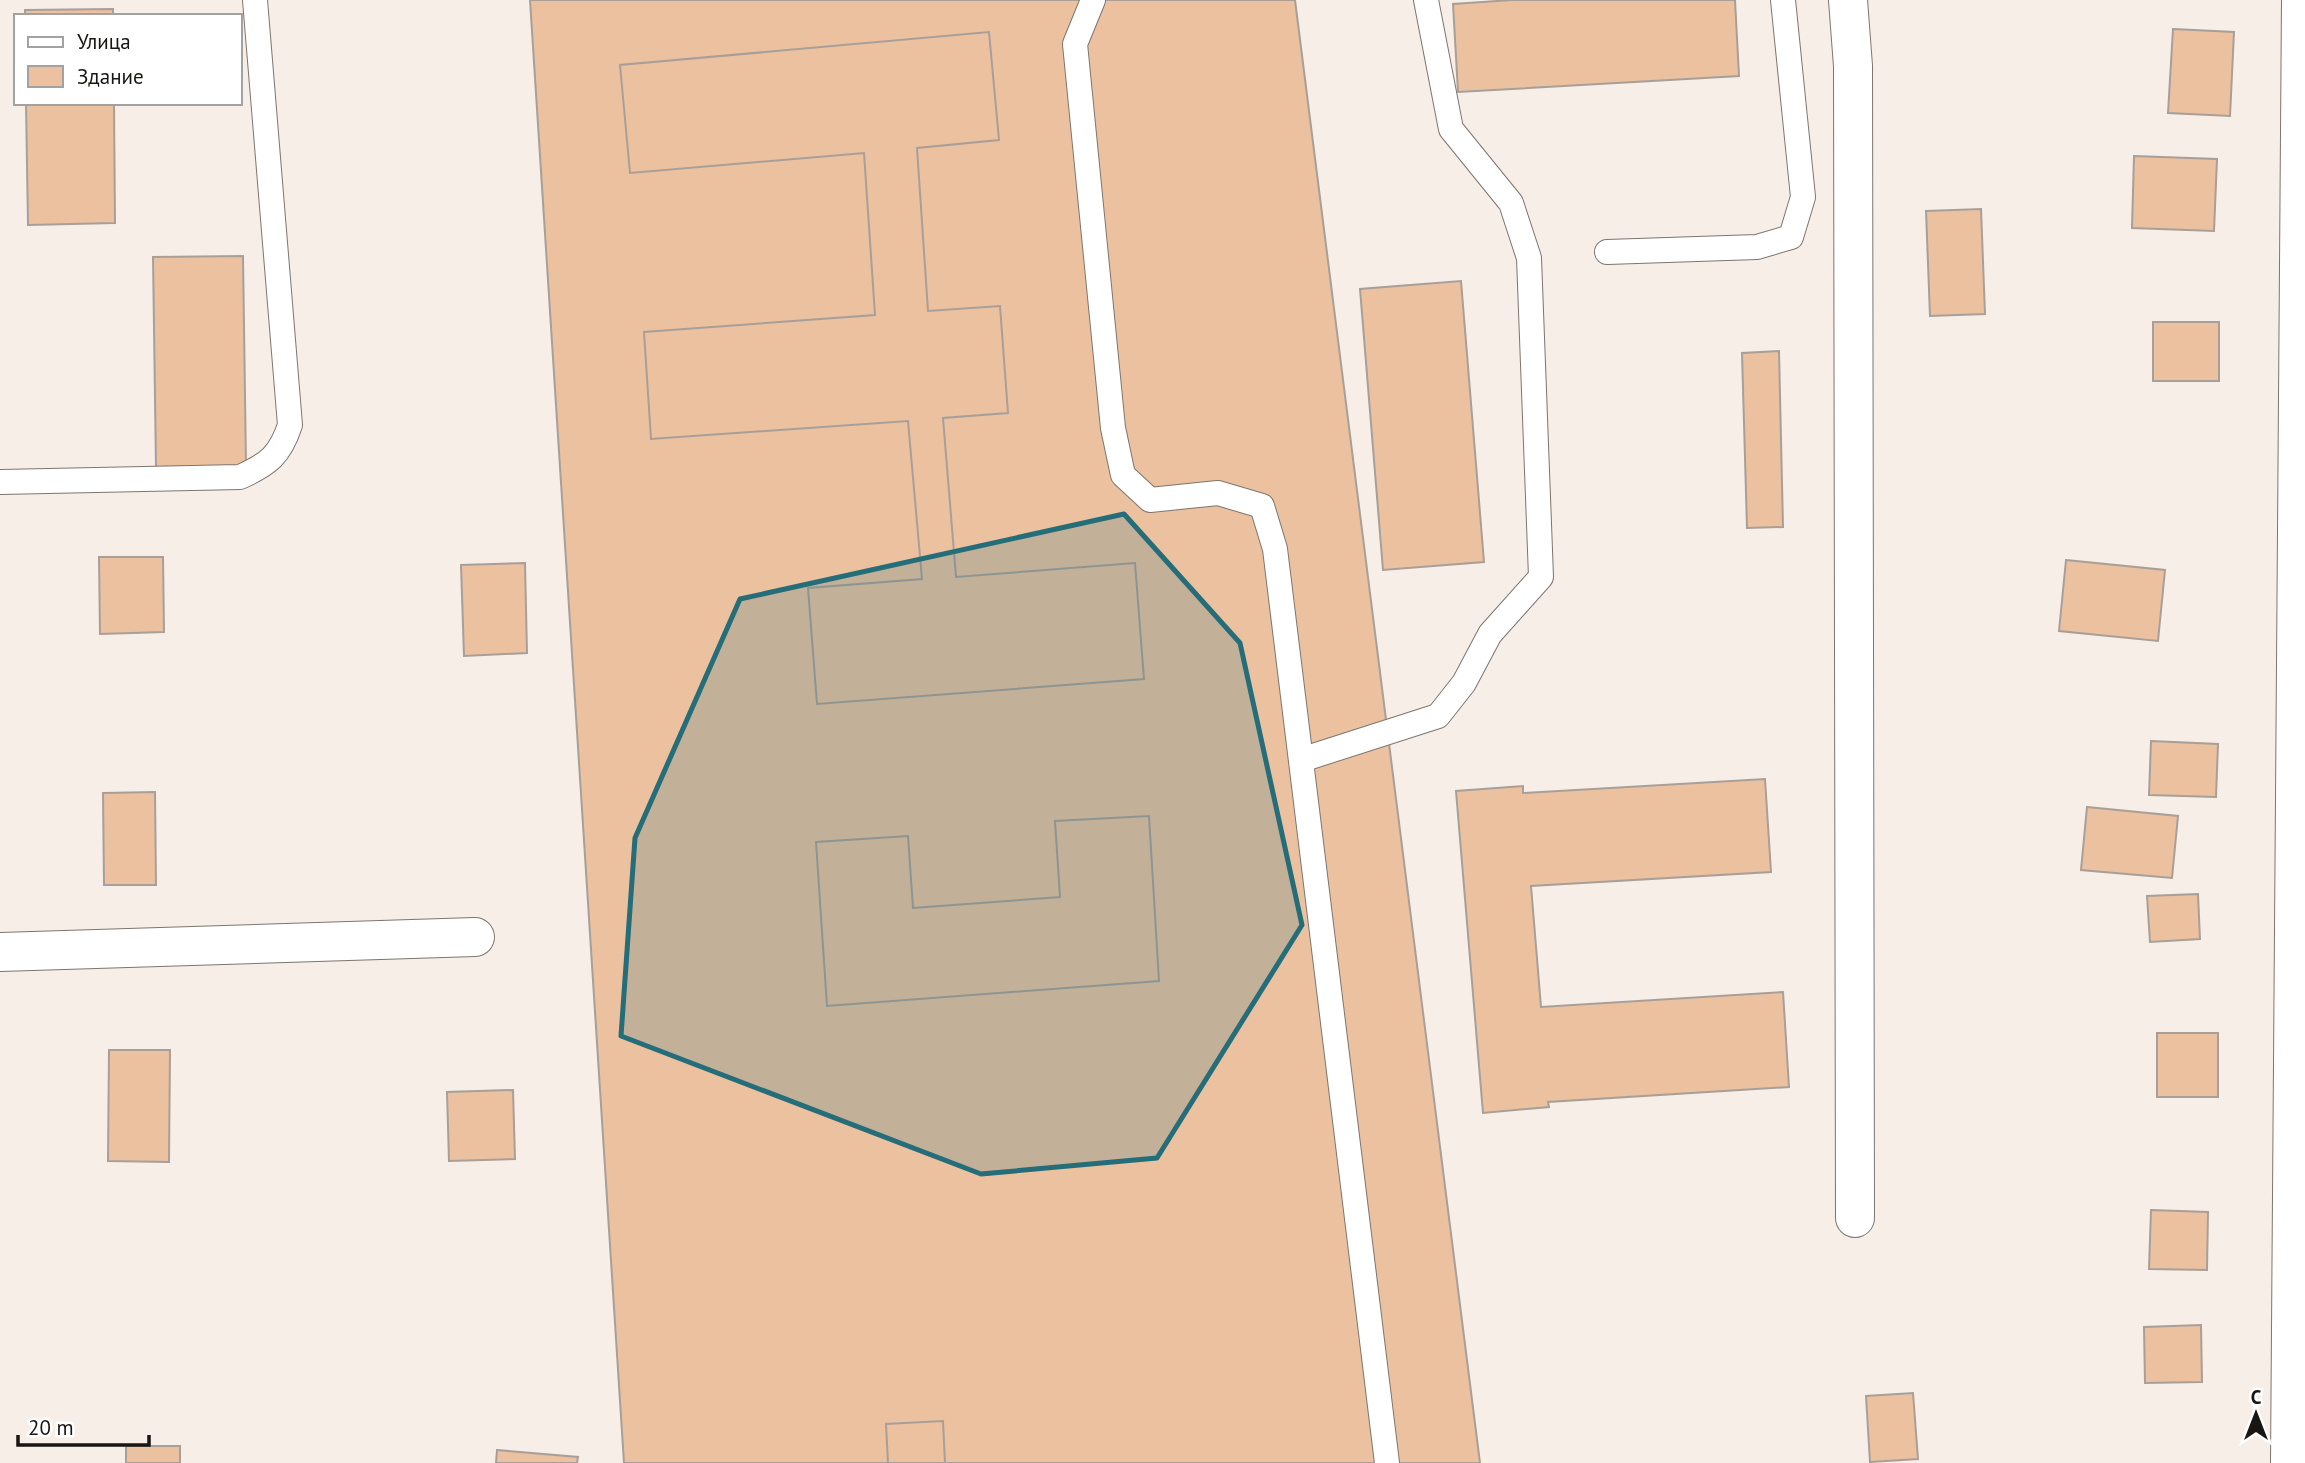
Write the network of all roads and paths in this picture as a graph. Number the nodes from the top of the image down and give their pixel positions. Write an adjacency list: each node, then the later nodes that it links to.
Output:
1 (255, 0): 8 (lane)
2 (1093, 0): 9 (lane)
3 (1426, 0): 9 (lane)
4 (1783, 0): 7 (lane)
5 (1848, 0): 12 (street)
6 (2301, 0): 14 (street)
7 (1608, 252)
8 (0, 482)
9 (1301, 760): 13 (lane)
10 (475, 937): 11 (street)
11 (0, 952)
12 (1855, 1218)
13 (1387, 1463)
14 (2290, 1463)

